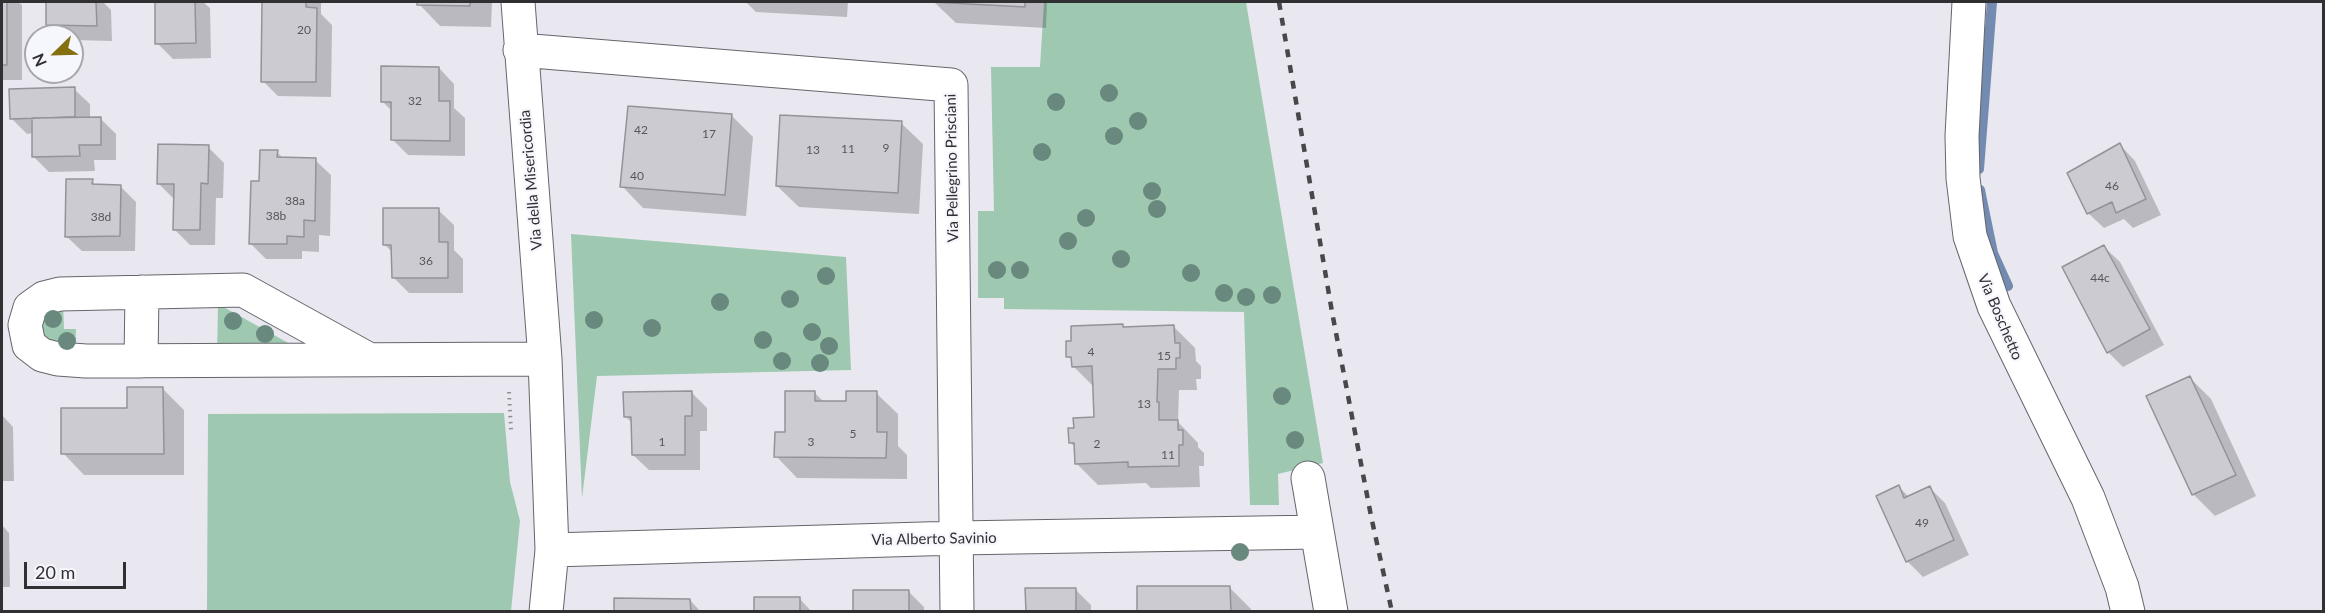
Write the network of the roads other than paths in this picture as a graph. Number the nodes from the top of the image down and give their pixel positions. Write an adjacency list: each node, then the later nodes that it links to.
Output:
1 (518, 2): 3 (street, Via della Misericordia)
2 (1969, 2): 15 (street, Via Boschetto)
3 (520, 50): 6 (street, Via della Misericordia); 10 (street, Via Pellegrino Prisciani)
4 (142, 292): 5 (street); 7 (street); 7 (street)
5 (368, 359): 6 (street); 7 (street)
6 (545, 359): 11 (street, Via della Misericordia)
7 (141, 361)
8 (1308, 478): 9 (street)
9 (1317, 532): 10 (street, Via Alberto Savinio); 14 (street)
10 (957, 538): 11 (street, Via Alberto Savinio); 13 (street)
11 (552, 550): 12 (street, Via della Misericordia)
12 (546, 612)
13 (957, 612)
14 (1331, 612)
15 (2128, 612)

